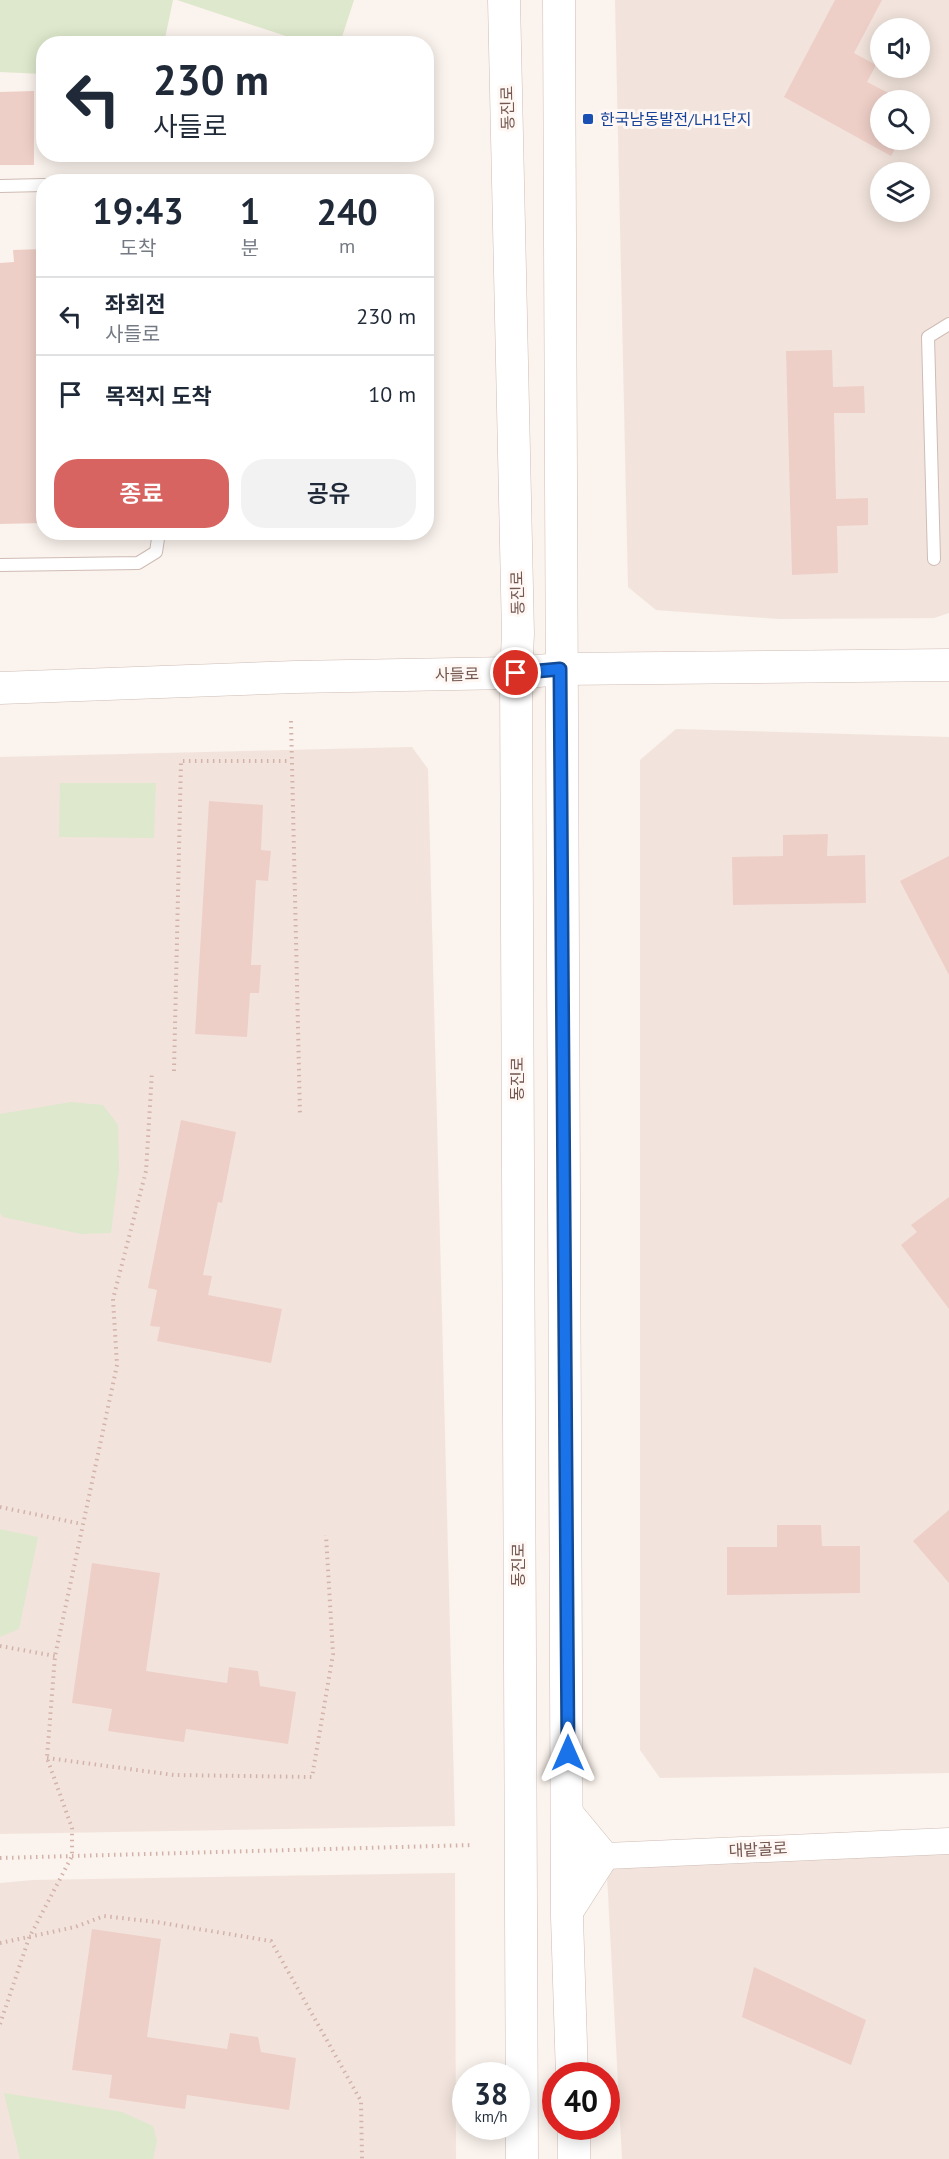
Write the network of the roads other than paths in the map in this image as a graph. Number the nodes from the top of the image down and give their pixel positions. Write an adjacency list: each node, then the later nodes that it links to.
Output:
1 (504, 0): 9 (street, 동진로)
2 (559, 0): 10 (street)
3 (36, 185): 4 (lane)
4 (0, 186)
5 (949, 324): 7 (lane)
6 (158, 540): 8 (lane)
7 (934, 559)
8 (0, 565)
9 (518, 634): 14 (street, 동진로); 15 (street)
10 (561, 636): 12 (street); 13 (street)
11 (949, 665): 13 (street, 사들로)
12 (560, 669): 13 (street, 사들로); 14 (street, 사들로); 17 (street)
13 (592, 669): 17 (street)
14 (516, 673): 15 (street, 사들로); 18 (street, 동진로)
15 (477, 674): 16 (street, 사들로); 18 (street)
16 (0, 688)
17 (561, 709): 19 (street)
18 (517, 715): 26 (street, 동진로)
19 (568, 1810): 21 (street); 22 (street)
20 (949, 1841): 21 (street, 대밭골로)
21 (606, 1856): 22 (street, 대밭골로); 23 (street)
22 (568, 1861): 23 (street)
23 (567, 1917): 24 (street)
24 (572, 2062)
25 (574, 2140): 27 (street)
26 (522, 2159)
27 (574, 2159)

